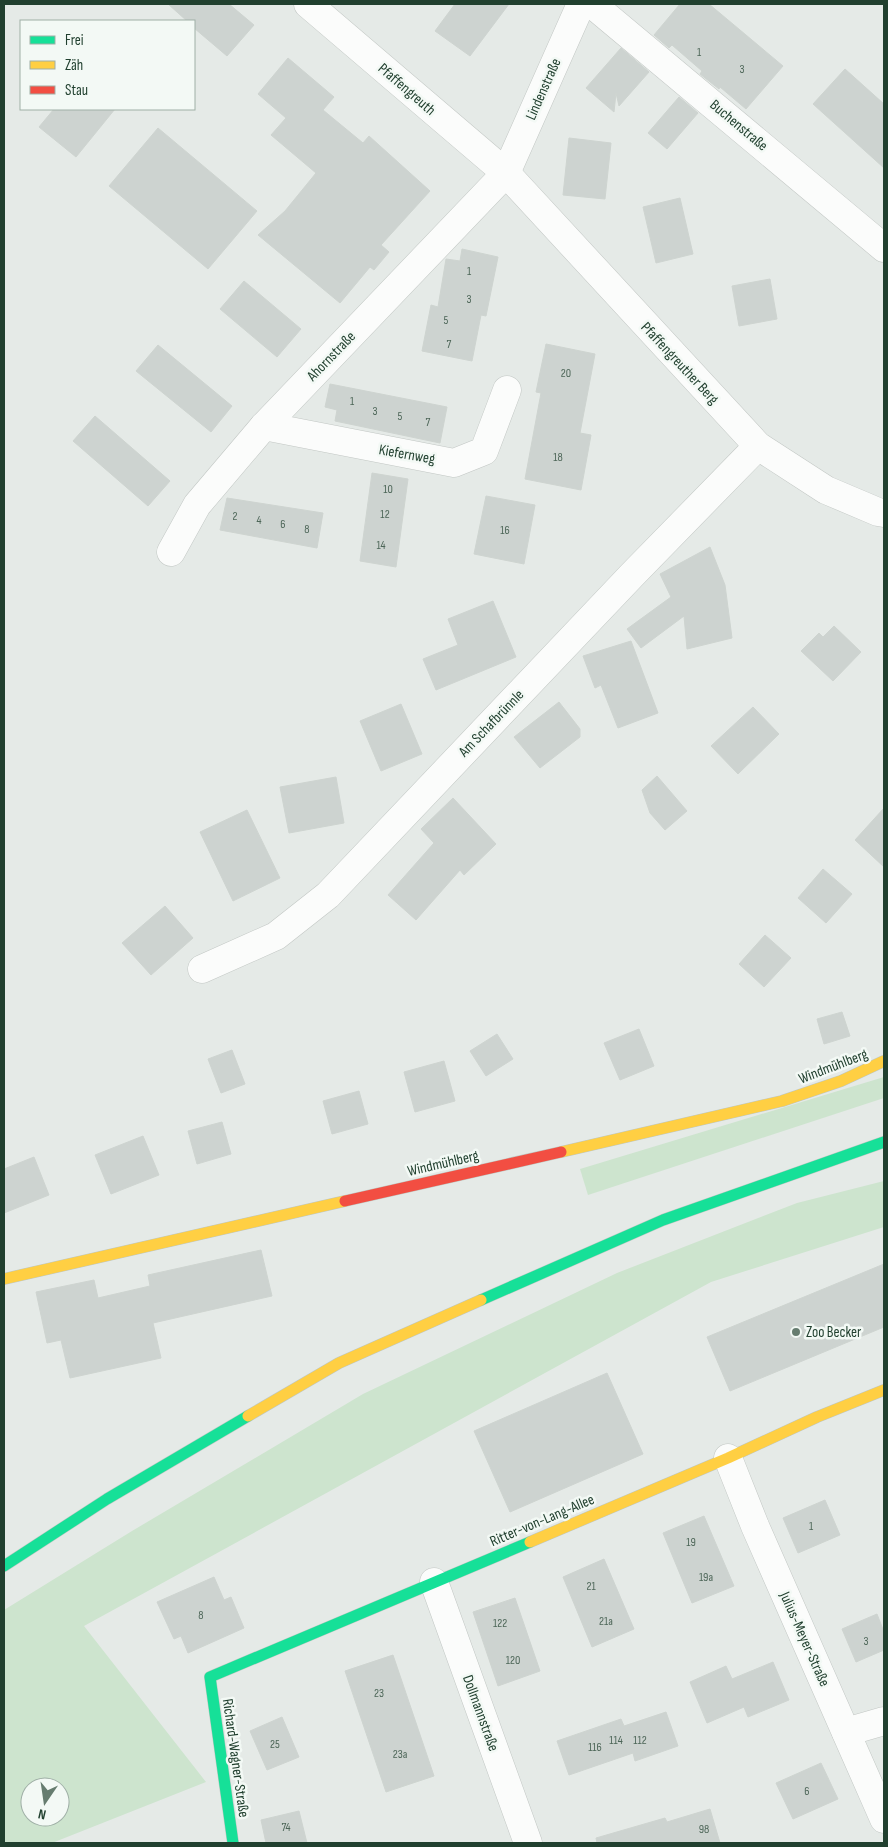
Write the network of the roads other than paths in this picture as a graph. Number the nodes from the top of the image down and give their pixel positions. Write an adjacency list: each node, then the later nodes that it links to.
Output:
1 (308, 4): 4 (street, Pfaffengreuth)
2 (581, 4): 4 (street, Lindenstraße)
3 (592, 4): 5 (street, Buchenstraße)
4 (506, 173): 7 (street, Ahornstraße); 8 (street, Pfaffengreuther Berg)
5 (884, 248)
6 (507, 390): 7 (street, Kiefernweg)
7 (264, 426): 10 (street, Ahornstraße)
8 (758, 446): 9 (street, Pfaffengreuther Berg); 11 (street, Am Schafbrünnle)
9 (884, 513)
10 (171, 552)
11 (202, 970)
12 (884, 1061): 14 (street, Windmühlberg)
13 (884, 1142): 17 (street)
14 (4, 1279)
15 (884, 1390): 16 (street, Ritter-von-Lang-Allee)
16 (728, 1458): 18 (street, Ritter-von-Lang-Allee); 21 (street, Julius-Meyer-Straße)
17 (4, 1566)
18 (434, 1582): 19 (street, Ritter-von-Lang-Allee); 24 (street, Dollmannstraße)
19 (210, 1677): 23 (street, Richard-Wagner-Straße)
20 (884, 1721): 21 (street)
21 (846, 1732): 22 (street, Julius-Meyer-Straße)
22 (884, 1819)
23 (233, 1843)
24 (528, 1843)

